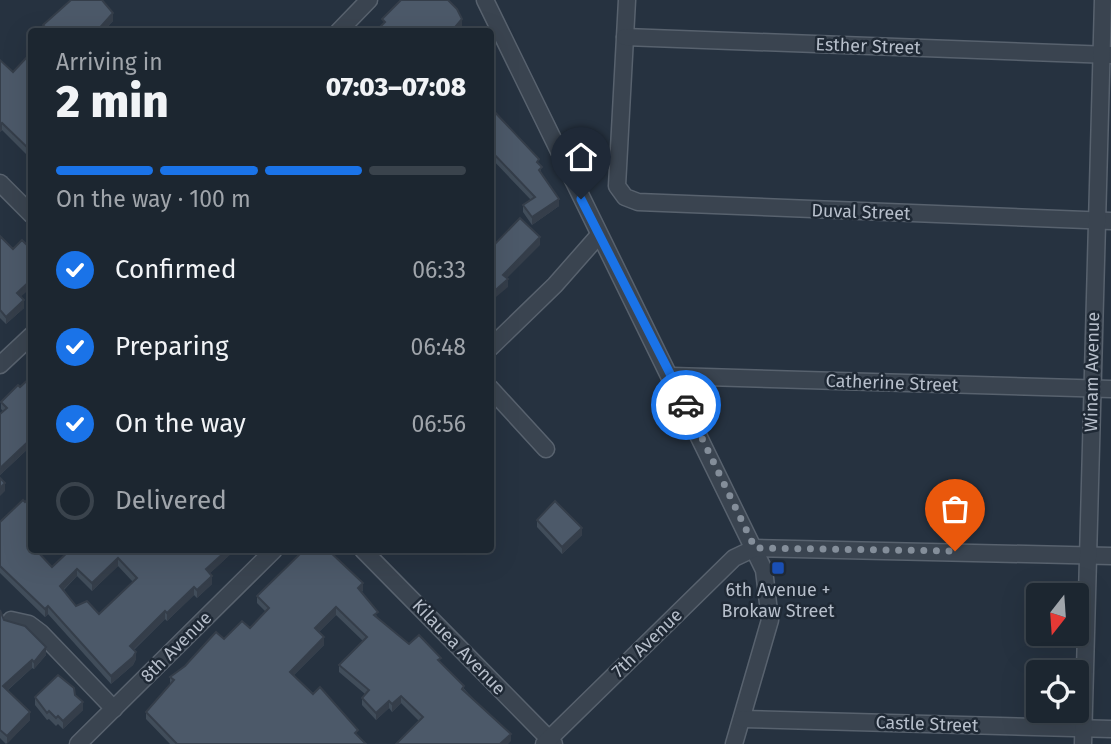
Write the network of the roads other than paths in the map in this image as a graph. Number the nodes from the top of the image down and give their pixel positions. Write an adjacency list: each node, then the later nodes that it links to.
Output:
1 (369, 0): 5 (street)
2 (485, 0): 11 (street)
3 (627, 0): 6 (street)
4 (1103, 0): 7 (street, Winam Avenue)
5 (342, 28)
6 (625, 37): 7 (street, Esther Street); 10 (street, Duval Street)
7 (1106, 55): 10 (street, Winam Avenue)
8 (0, 183): 9 (street)
9 (28, 211)
10 (1103, 221): 16 (street, Winam Avenue)
11 (599, 235): 13 (street); 15 (street)
12 (28, 339): 14 (street)
13 (494, 344)
14 (0, 365)
15 (672, 376): 16 (street, Catherine Street); 20 (street)
16 (1091, 388): 17 (street, Catherine Street); 23 (street, Winam Avenue)
17 (1111, 389)
18 (494, 392): 19 (street)
19 (547, 449)
20 (755, 548): 23 (street); 29 (street); 32 (street, 7th Avenue)
21 (271, 553): 28 (street, 8th Avenue)
22 (366, 553): 32 (street, Kilauea Avenue)
23 (1087, 555): 24 (street); 31 (street, Winam Avenue)
24 (1111, 556)
25 (11, 620): 26 (street)
26 (65, 658): 27 (street); 28 (street)
27 (52, 669)
28 (114, 709): 33 (street, 8th Avenue)
29 (743, 719): 31 (street, Castle Street); 34 (street)
30 (1111, 729): 31 (street, Castle Street)
31 (1083, 736)
32 (549, 742)
33 (78, 744)
34 (734, 744)

